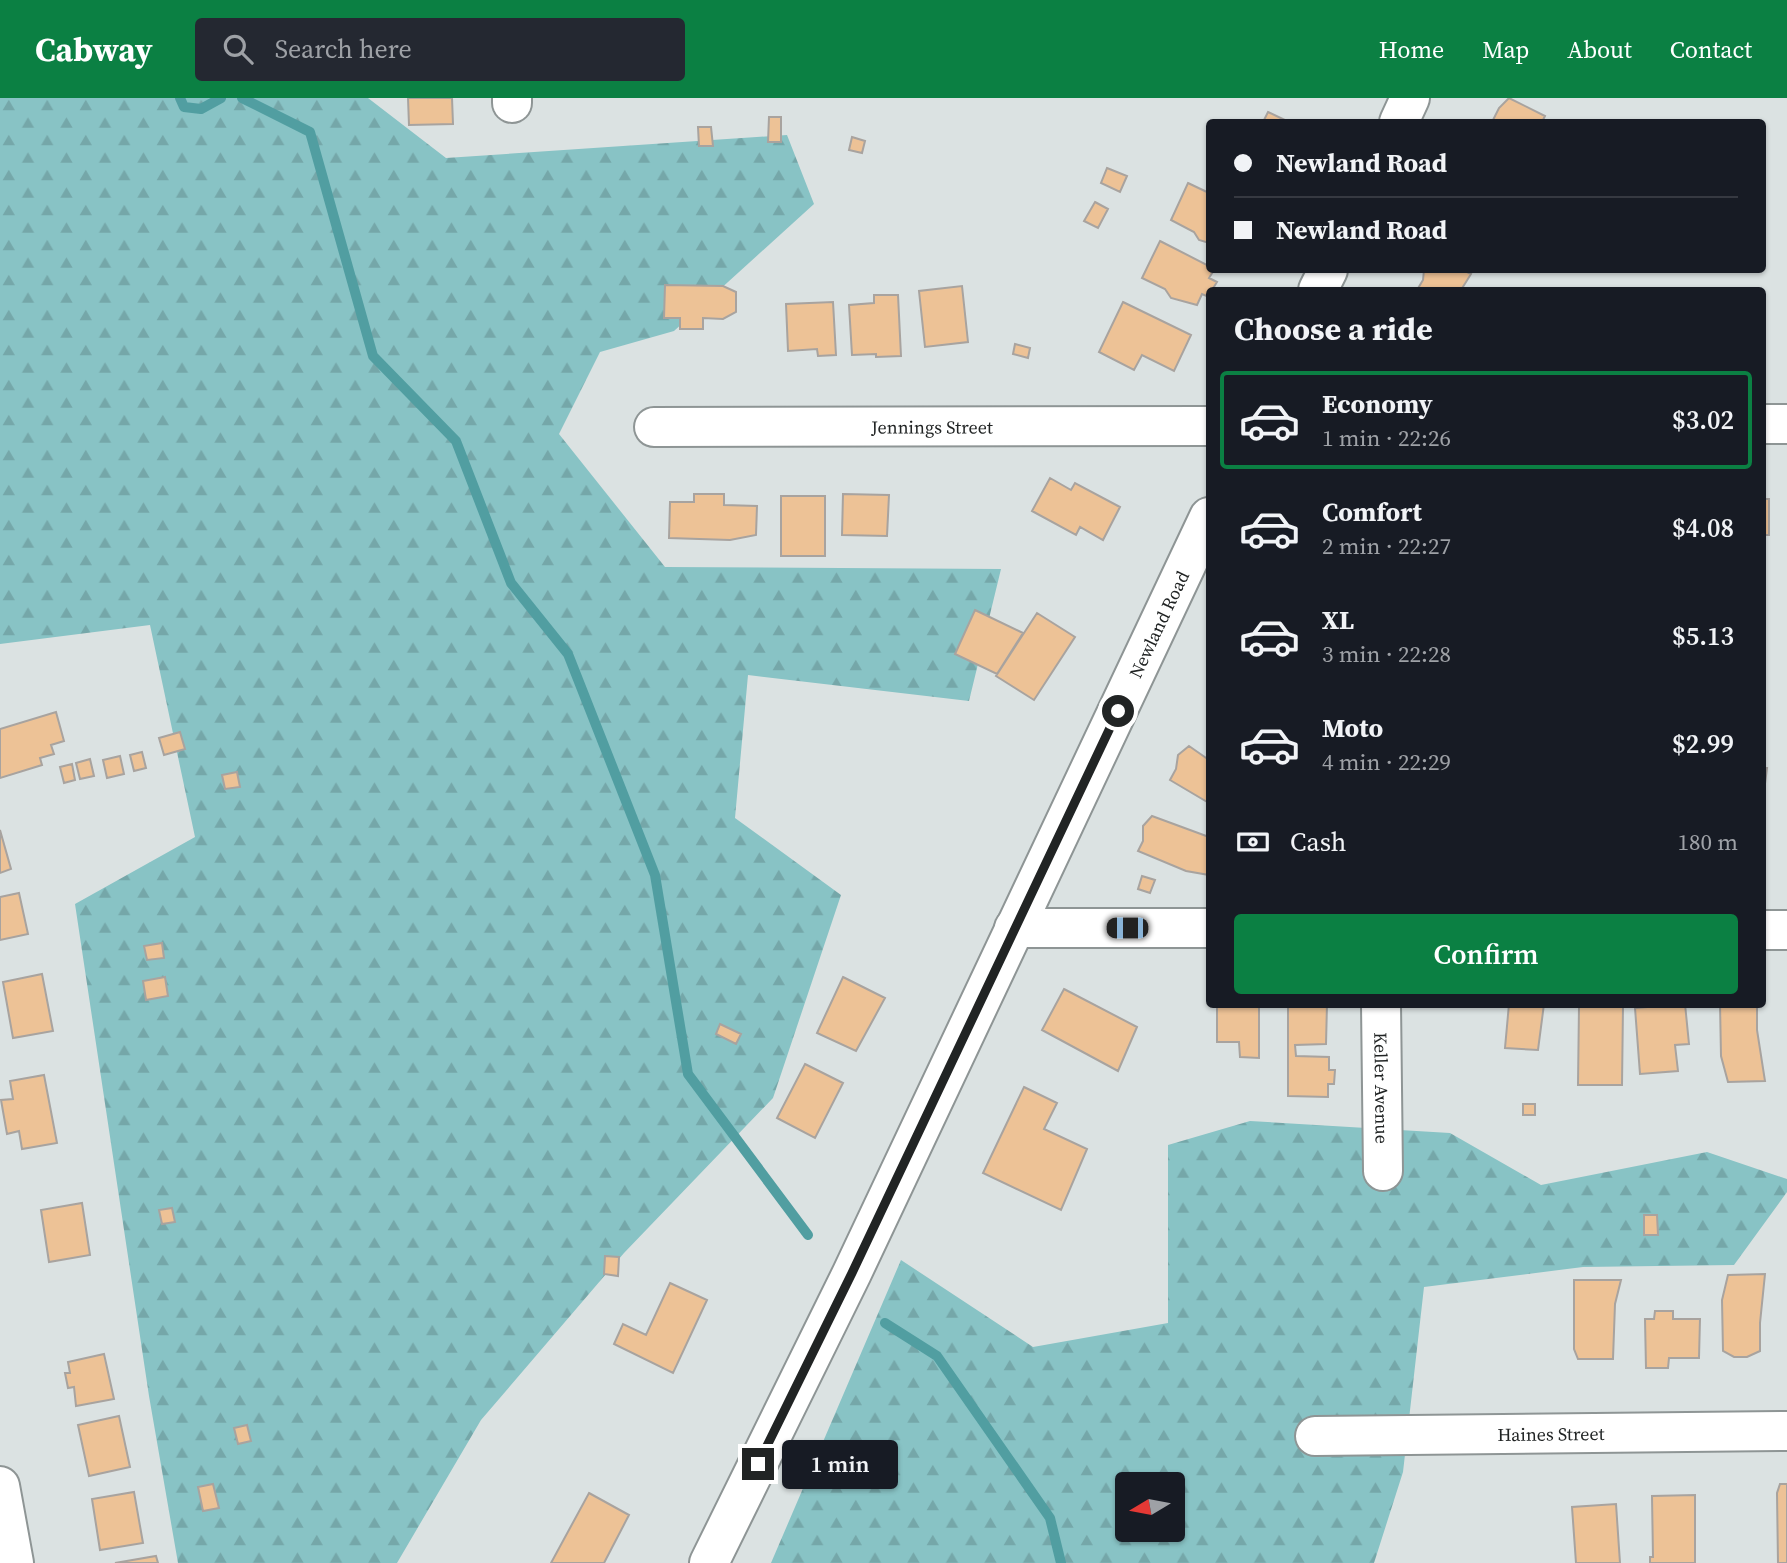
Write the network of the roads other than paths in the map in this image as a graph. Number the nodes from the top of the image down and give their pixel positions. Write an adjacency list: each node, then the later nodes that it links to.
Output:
1 (1410, 98): 2 (street)
2 (1400, 119)
3 (1766, 424): 4 (street)
4 (1787, 424)
5 (1206, 426): 6 (street, Jennings Street)
6 (654, 427)
7 (1206, 523): 8 (street, Newland Road)
8 (1014, 928): 9 (street); 18 (street, Newland Road)
9 (1206, 928)
10 (1766, 930): 11 (street)
11 (1787, 930)
12 (1381, 1008): 13 (street, Keller Avenue)
13 (1383, 1171)
14 (1787, 1431): 15 (street, Haines Street)
15 (1315, 1436)
16 (0, 1486): 17 (street)
17 (14, 1563)
18 (709, 1563)

